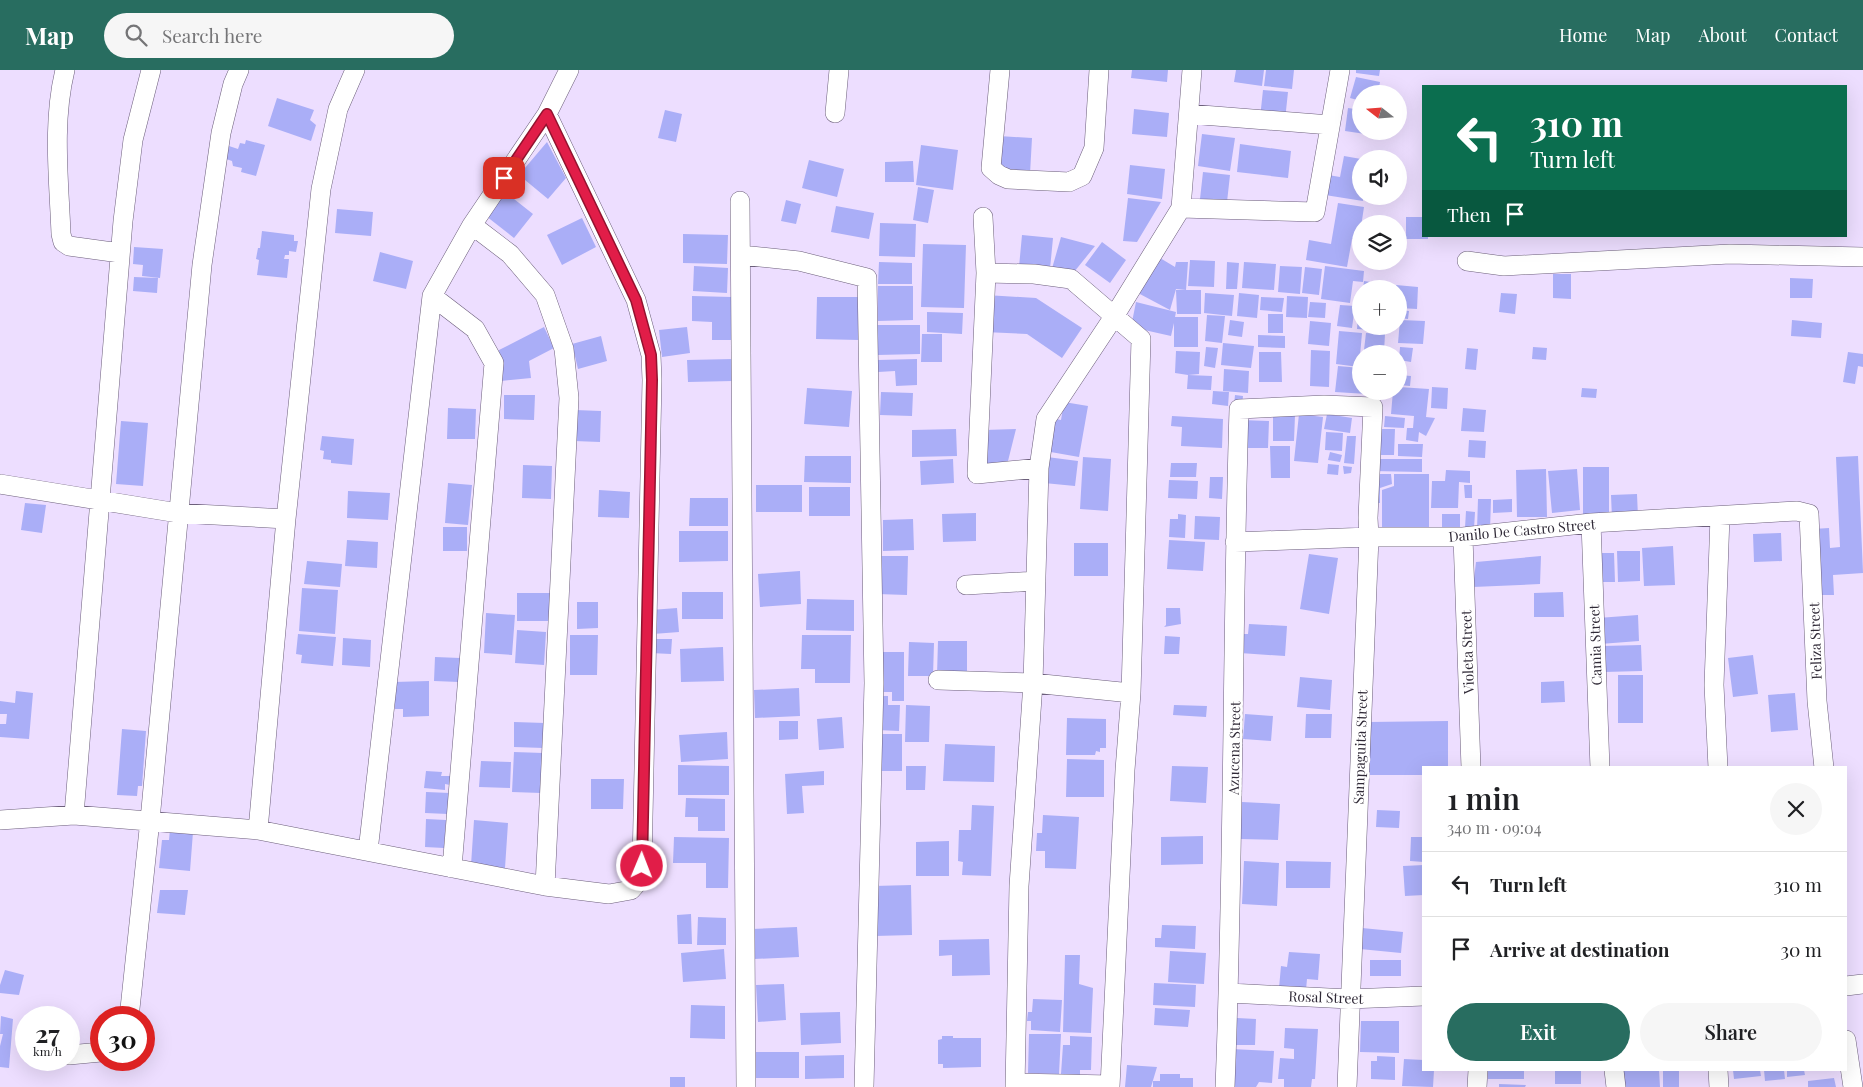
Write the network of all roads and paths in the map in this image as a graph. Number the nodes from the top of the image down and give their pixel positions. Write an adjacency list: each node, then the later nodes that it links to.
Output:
1 (64, 70): 19 (street)
2 (151, 70): 19 (street)
3 (239, 70): 30 (street)
4 (355, 70): 33 (street)
5 (570, 70): 12 (street)
6 (839, 70): 11 (street)
7 (1000, 70): 8 (street)
8 (1099, 70)
9 (1192, 70): 13 (street)
10 (1340, 70): 14 (street)
11 (835, 113)
12 (547, 114): 18 (street); 53 (street)
13 (1189, 114): 14 (street); 16 (street)
14 (1330, 125): 16 (street)
15 (740, 201): 20 (street)
16 (1181, 208): 25 (street)
17 (983, 217): 23 (street)
18 (472, 225): 24 (street); 53 (street)
19 (120, 253): 29 (street)
20 (741, 255): 66 (street); 67 (street)
21 (1863, 257): 22 (street)
22 (1467, 261)
23 (986, 274): 25 (street); 27 (street)
24 (432, 296): 51 (street); 52 (street)
25 (1115, 315): 27 (street); 42 (street)
26 (1239, 409): 35 (street, Sampaguita Street); 37 (street, Azucena Street)
27 (1039, 468): 38 (street)
28 (0, 484): 29 (street)
29 (100, 501): 30 (street); 47 (street)
30 (178, 513): 33 (street); 49 (street)
31 (1809, 514): 32 (street, Danilo De Castro Street); 46 (street, Feliza Street)
32 (1720, 516): 34 (street, Danilo De Castro Street); 45 (street)
33 (286, 519): 50 (street)
34 (1591, 523): 36 (street, Danilo De Castro Street); 44 (street, Camia Street)
35 (1369, 537): 36 (street, Danilo De Castro Street); 37 (street, Danilo De Castro Street); 58 (street, Sampaguita Street)
36 (1463, 537): 43 (street, Violeta Street)
37 (1235, 542): 56 (street, Azucena Street)
38 (1036, 581): 39 (street); 41 (street)
39 (966, 585)
40 (938, 680): 41 (street)
41 (1033, 682): 42 (street); 64 (street)
42 (1131, 693): 65 (street)
43 (1471, 766)
44 (1600, 766)
45 (1718, 766)
46 (1824, 766)
47 (74, 815): 48 (street); 49 (street)
48 (0, 820)
49 (150, 820): 50 (street); 59 (street)
50 (258, 830): 51 (street)
51 (368, 851): 52 (street)
52 (452, 868): 53 (street)
53 (545, 886)
54 (1863, 984): 55 (street)
55 (1847, 986)
56 (1229, 993): 58 (street, Rosal Street); 68 (street, Azucena Street)
57 (1422, 996): 58 (street, Rosal Street)
58 (1349, 999): 69 (street, Sampaguita Street)
59 (130, 1006)
60 (1847, 1047): 73 (street)
61 (1478, 1071): 70 (street)
62 (1614, 1071): 71 (street)
63 (1718, 1071): 72 (street)
64 (1015, 1085): 65 (street)
65 (1110, 1086)
66 (746, 1087)
67 (864, 1087)
68 (1225, 1087)
69 (1347, 1087)
70 (1477, 1087)
71 (1616, 1087)
72 (1719, 1087)
73 (1853, 1087)

